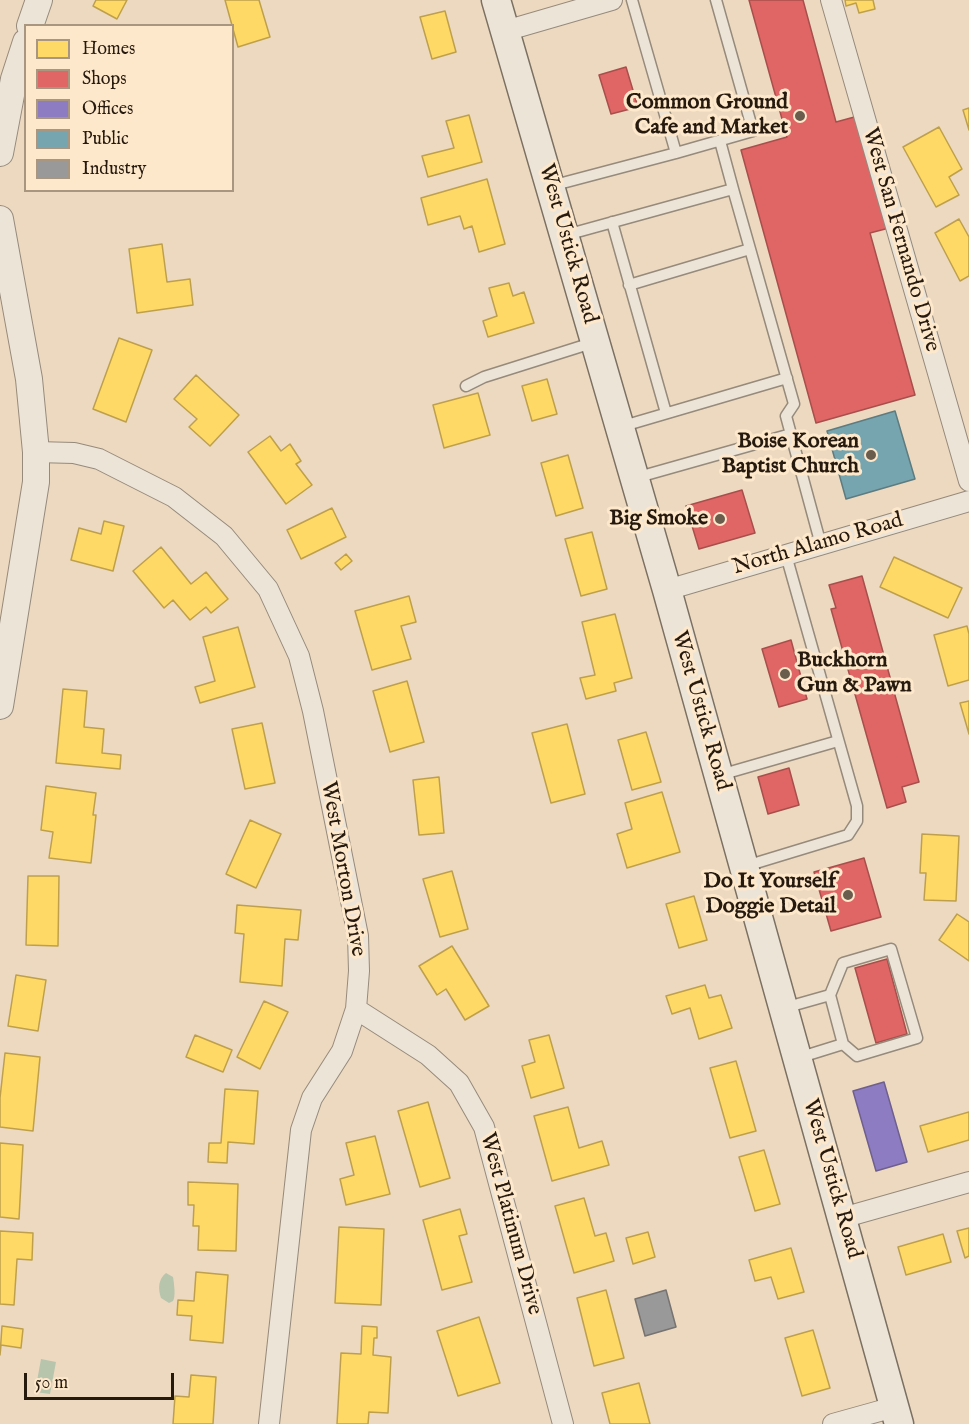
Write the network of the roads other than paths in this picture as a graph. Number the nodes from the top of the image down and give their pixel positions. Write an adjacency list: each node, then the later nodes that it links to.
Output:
1 (39, 0): 7 (street)
2 (496, 0): 8 (main road, West Ustick Road)
3 (612, 0): 8 (street)
4 (632, 0): 12 (lane)
5 (716, 0): 10 (lane)
6 (831, 0): 28 (street, West San Fernando Drive)
7 (31, 24)
8 (505, 31): 13 (main road, West Ustick Road)
9 (24, 48): 11 (street)
10 (720, 141): 12 (lane); 14 (lane)
11 (0, 153)
12 (676, 153): 13 (lane)
13 (550, 187): 17 (main road, West Ustick Road)
14 (733, 189): 16 (lane); 18 (lane)
15 (0, 219): 26 (street)
16 (612, 222): 17 (lane); 19 (lane)
17 (564, 235): 20 (main road, West Ustick Road)
18 (750, 249): 19 (lane); 21 (lane)
19 (629, 285): 23 (lane)
20 (595, 342): 22 (lane); 24 (main road, West Ustick Road)
21 (787, 378): 23 (lane); 25 (lane)
22 (466, 386)
23 (666, 413): 24 (lane)
24 (619, 427): 27 (main road, West Ustick Road)
25 (791, 434): 27 (lane); 30 (lane)
26 (36, 452): 33 (street); 39 (street, West Morton Drive)
27 (634, 478): 32 (main road, West Ustick Road)
28 (969, 481)
29 (969, 501): 30 (street, North Alamo Road)
30 (820, 545): 31 (street, North Alamo Road)
31 (786, 555): 32 (street, North Alamo Road); 34 (lane)
32 (666, 590): 35 (main road, West Ustick Road)
33 (0, 705)
34 (838, 741): 35 (lane); 36 (lane)
35 (718, 776): 36 (main road, West Ustick Road)
36 (744, 867): 38 (main road, West Ustick Road)
37 (830, 995): 38 (lane); 40 (lane); 40 (lane)
38 (784, 1008): 41 (main road, West Ustick Road)
39 (356, 1009): 45 (street, West Morton Drive); 46 (street, West Platinum Drive)
40 (843, 1044): 41 (lane)
41 (797, 1058): 43 (main road, West Ustick Road)
42 (969, 1182): 43 (street)
43 (842, 1218): 44 (main road, West Ustick Road)
44 (897, 1415): 47 (street)
45 (269, 1424)
46 (563, 1424)
47 (833, 1424)

